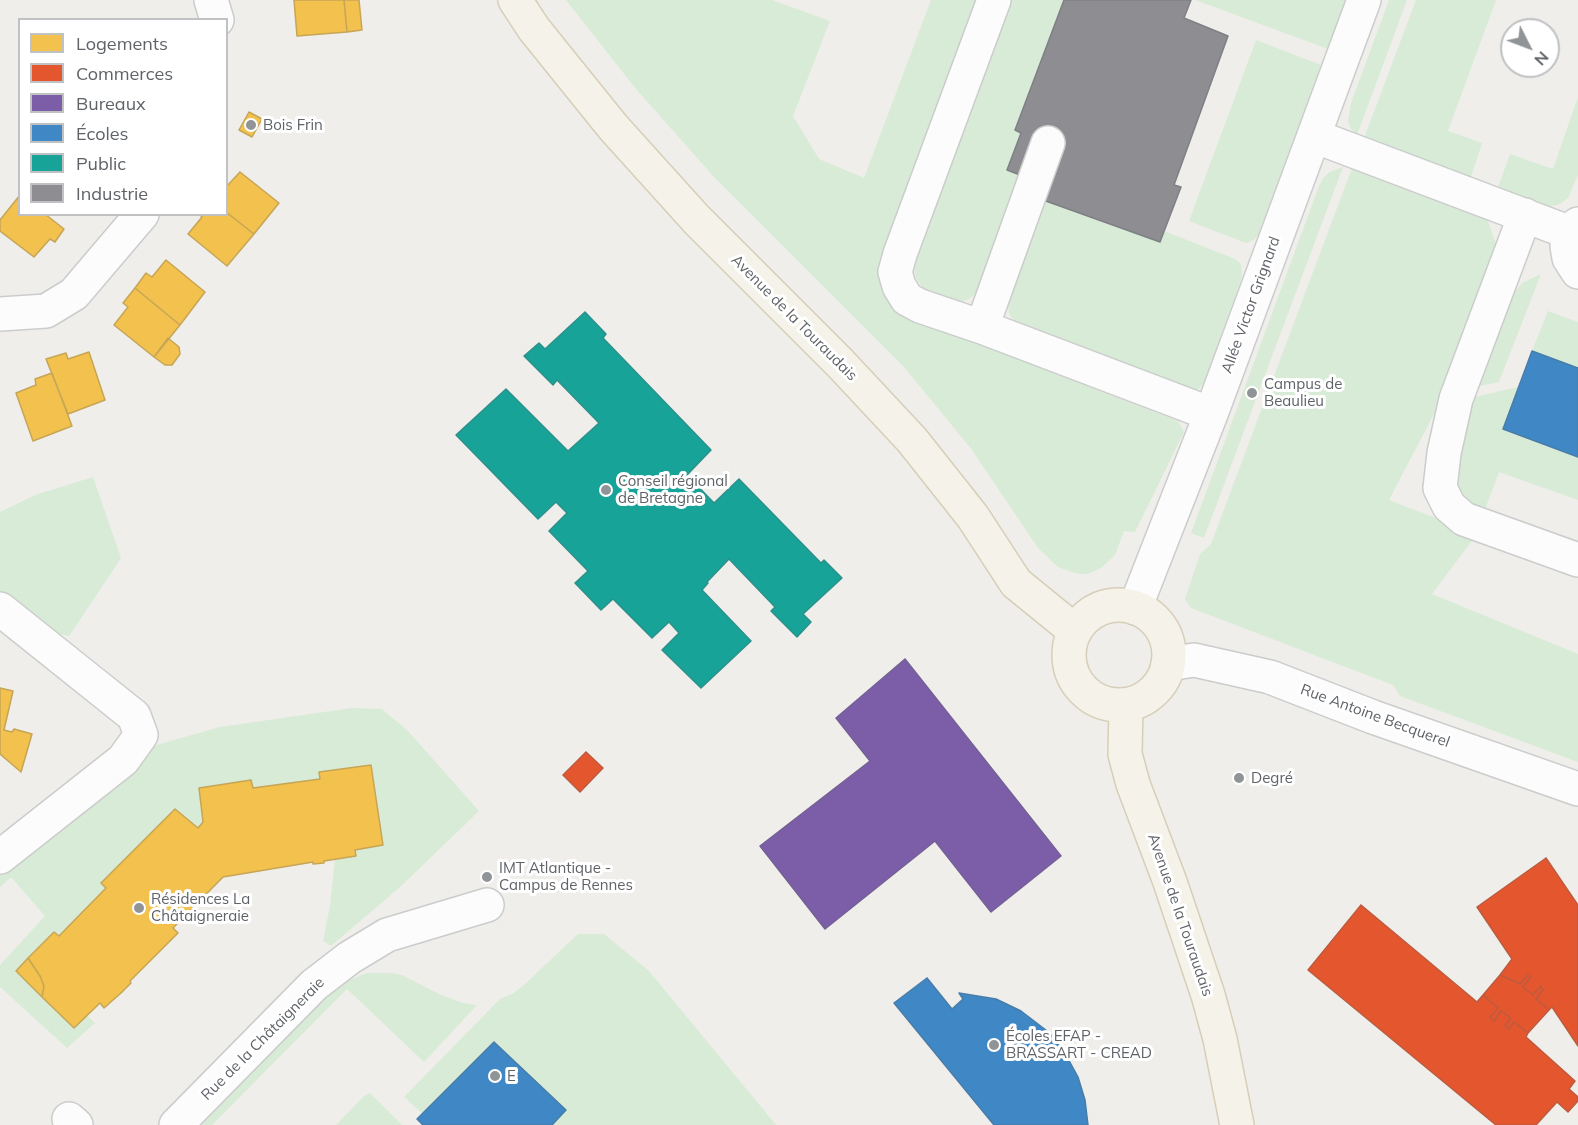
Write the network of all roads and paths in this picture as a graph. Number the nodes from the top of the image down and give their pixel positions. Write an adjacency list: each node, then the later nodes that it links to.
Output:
1 (211, 0): 5 (street)
2 (515, 0): 18 (main road, Avenue de la Touraudais)
3 (994, 0): 13 (street)
4 (1364, 0): 6 (street, Allée Victor Grignard)
5 (216, 18)
6 (1314, 136): 8 (street); 14 (street, Allée Victor Grignard)
7 (1048, 143): 13 (street)
8 (1525, 215): 10 (street); 15 (street)
9 (140, 216): 12 (street)
10 (1573, 228): 11 (street)
11 (1578, 272)
12 (0, 314)
13 (982, 327): 14 (street)
14 (1211, 414): 16 (street, Allée Victor Grignard)
15 (1578, 560)
16 (1134, 608): 18 (main road); 19 (main road)
17 (0, 609): 22 (street)
18 (1075, 631): 20 (main road)
19 (1168, 664): 20 (main road); 21 (street, Rue Antoine Becquerel)
20 (1126, 706): 25 (main road, Avenue de la Touraudais)
21 (1578, 789)
22 (0, 857)
23 (487, 905): 24 (street, Rue de la Châtaigneraie)
24 (176, 1125)
25 (1237, 1125)

